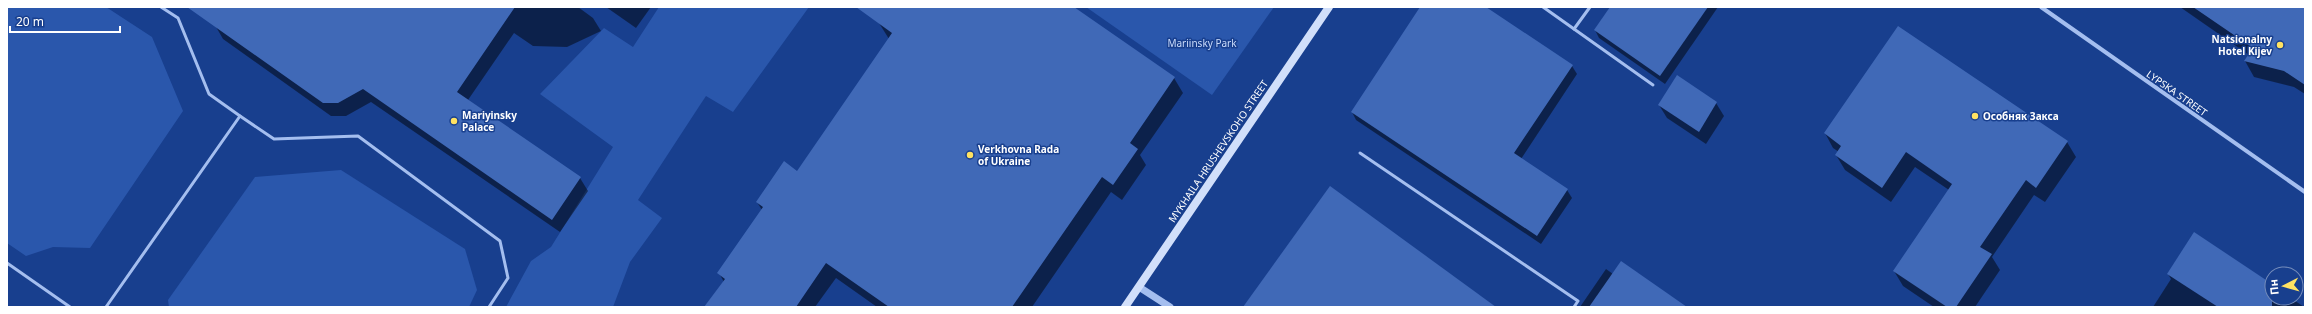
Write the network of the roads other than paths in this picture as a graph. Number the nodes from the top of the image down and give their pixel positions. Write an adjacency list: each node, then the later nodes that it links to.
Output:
1 (161, 7): 8 (lane)
2 (1329, 7): 12 (main road, MYKHAILA HRUSHEVSKOHO STREET)
3 (1543, 7): 6 (lane)
4 (1590, 7): 6 (lane)
5 (2041, 7): 10 (street, LYPSKA STREET)
6 (1574, 29): 7 (lane)
7 (1653, 85)
8 (240, 116): 14 (lane); 15 (lane)
9 (1360, 153): 18 (lane)
10 (2305, 192)
11 (7, 263): 13 (lane)
12 (1139, 287): 16 (main road, MYKHAILA HRUSHEVSKOHO STREET); 17 (street)
13 (70, 307)
14 (106, 307)
15 (489, 307)
16 (1124, 307)
17 (1170, 307)
18 (1574, 307)

